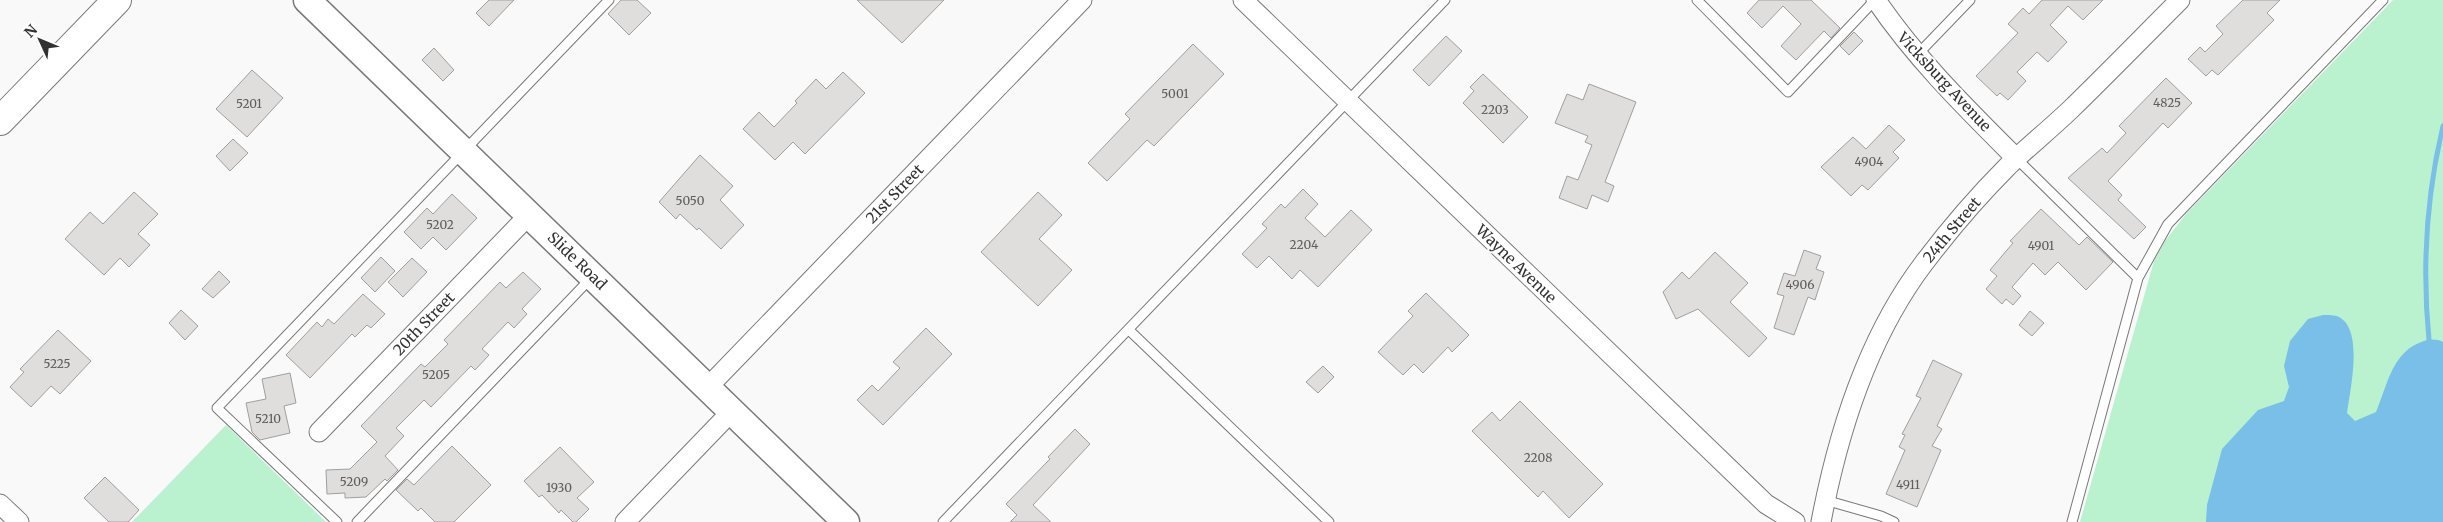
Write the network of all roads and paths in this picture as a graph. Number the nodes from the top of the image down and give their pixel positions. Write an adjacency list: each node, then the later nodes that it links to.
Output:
1 (117, 0): 14 (main road)
2 (307, 0): 15 (main road, Slide Road)
3 (608, 0): 15 (lane)
4 (1082, 0): 21 (street, 21st Street)
5 (1243, 0): 13 (street, Wayne Avenue)
6 (1445, 0): 13 (lane)
7 (1698, 0): 8 (lane)
8 (1875, 0): 12 (street, Vicksburg Avenue)
9 (1970, 0): 12 (lane)
10 (2180, 0): 16 (street, 24th Street)
11 (2383, 0): 19 (lane)
12 (1917, 55): 16 (street, Vicksburg Avenue)
13 (1348, 102): 20 (lane); 33 (street, Wayne Avenue)
14 (0, 121)
15 (463, 151): 17 (main road, Slide Road); 27 (lane)
16 (2017, 159): 19 (lane); 24 (street, 24th Street)
17 (529, 215): 18 (main road, Slide Road); 23 (street, 20th Street)
18 (593, 276): 21 (main road, Slide Road); 28 (lane)
19 (2138, 278): 36 (lane)
20 (1129, 330): 31 (lane); 32 (lane)
21 (707, 388): 22 (main road, Slide Road)
22 (732, 411): 29 (street); 30 (main road, Slide Road)
23 (319, 432)
24 (1825, 500): 34 (street, 24th Street); 35 (lane)
25 (0, 504): 26 (street)
26 (19, 522)
27 (337, 522)
28 (358, 522)
29 (625, 522)
30 (846, 522)
31 (943, 522)
32 (1329, 522)
33 (1795, 522)
34 (1821, 522)
35 (1894, 522)
36 (2072, 522)

